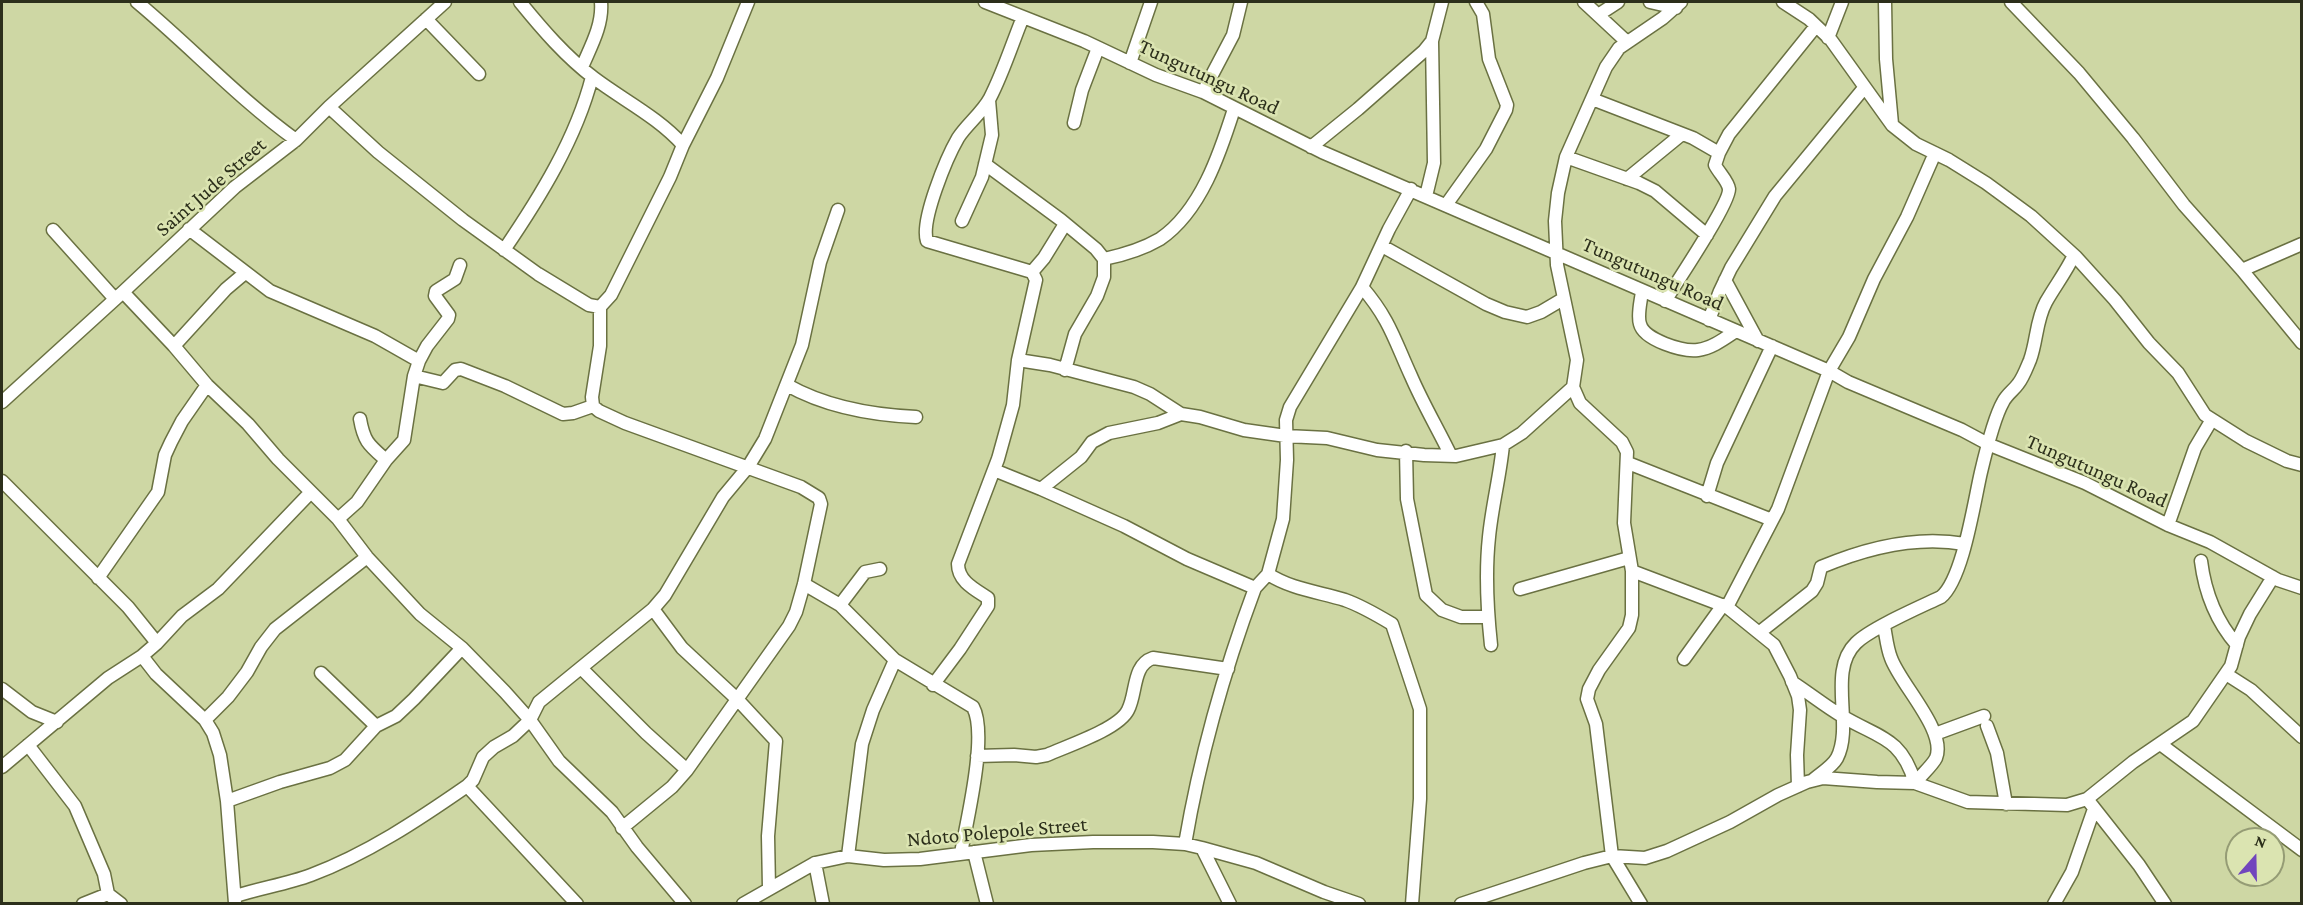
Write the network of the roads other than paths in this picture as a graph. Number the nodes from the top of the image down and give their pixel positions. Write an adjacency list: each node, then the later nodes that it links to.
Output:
1 (137, 2): 40 (street)
2 (445, 2): 21 (street, Saint Jude Street)
3 (520, 2): 28 (street)
4 (601, 2): 28 (street)
5 (748, 2): 41 (street)
6 (985, 2): 20 (street, Tungutungu Road)
7 (1151, 2): 27 (street)
8 (1241, 2): 32 (street)
9 (1442, 2): 24 (street)
10 (1476, 2): 50 (street)
11 (1584, 2): 19 (street)
12 (1618, 2): 19 (street)
13 (1650, 2): 18 (street)
14 (1783, 2): 22 (street)
15 (1842, 2): 23 (street)
16 (1885, 2): 38 (street)
17 (2011, 2): 64 (street)
18 (1678, 5): 25 (street)
19 (1598, 15): 25 (street)
20 (1023, 17): 26 (street, Tungutungu Road); 34 (street)
21 (426, 19): 29 (street); 35 (street, Saint Jude Street)
22 (1816, 26): 23 (street); 43 (street)
23 (1828, 38): 31 (street)
24 (1432, 40): 42 (street); 49 (street)
25 (1627, 42): 33 (street)
26 (1098, 48): 27 (street, Tungutungu Road); 37 (street)
27 (1130, 63): 32 (street, Tungutungu Road)
28 (582, 67): 30 (street)
29 (479, 74)
30 (592, 77): 41 (street); 59 (street)
31 (1864, 88): 38 (street); 67 (street)
32 (1203, 92): 36 (street, Tungutungu Road)
33 (1592, 99): 39 (street); 45 (street)
34 (989, 100): 46 (street); 65 (street)
35 (329, 107): 40 (street, Saint Jude Street); 59 (street)
36 (1234, 109): 42 (street, Tungutungu Road); 62 (street)
37 (1074, 123)
38 (1892, 125): 44 (street)
39 (1682, 134): 43 (street); 47 (street)
40 (296, 140): 54 (street, Saint Jude Street)
41 (683, 145): 73 (street)
42 (1311, 147): 48 (street, Tungutungu Road)
43 (1719, 153): 56 (street)
44 (1935, 153): 61 (street); 83 (street)
45 (1566, 157): 47 (street); 60 (street)
46 (985, 164): 52 (street); 53 (street)
47 (1627, 179): 56 (street)
48 (1411, 189): 49 (street, Tungutungu Road); 58 (street)
49 (1426, 196): 50 (street, Tungutungu Road)
50 (1446, 205): 60 (street, Tungutungu Road)
51 (838, 210): 86 (street)
52 (962, 221)
53 (1065, 224): 62 (street); 65 (street)
54 (189, 229): 66 (street); 70 (street, Saint Jude Street)
55 (53, 230): 70 (street)
56 (1707, 235): 72 (street)
57 (2301, 244): 64 (street)
58 (1382, 246): 68 (street); 71 (street)
59 (504, 250): 73 (street)
60 (1556, 252): 69 (street, Tungutungu Road); 71 (street)
61 (2074, 255): 93 (street); 96 (street)
62 (1104, 260): 82 (street)
63 (460, 265): 81 (street)
64 (2242, 270): 77 (street)
65 (1032, 272): 80 (street)
66 (245, 273): 78 (street); 81 (street)
67 (1725, 280): 74 (street); 76 (street)
68 (1362, 287): 94 (street); 98 (street)
69 (1642, 291): 72 (street, Tungutungu Road); 75 (street)
70 (119, 295): 78 (street); 88 (street, Saint Jude Street)
71 (1563, 299): 87 (street)
72 (1665, 302): 74 (street, Tungutungu Road)
73 (600, 307): 89 (street)
74 (1709, 320): 75 (street, Tungutungu Road)
75 (1736, 331): 76 (street, Tungutungu Road)
76 (1758, 341): 79 (street, Tungutungu Road)
77 (2301, 343)
78 (174, 345): 85 (street)
79 (1772, 346): 83 (street, Tungutungu Road); 107 (street)
80 (1018, 360): 82 (street); 103 (street)
81 (418, 361): 84 (street)
82 (1065, 370): 90 (street)
83 (1829, 371): 96 (street, Tungutungu Road); 109 (street)
84 (414, 376): 89 (street); 99 (street)
85 (207, 385): 106 (street); 118 (street)
86 (787, 385): 91 (street); 102 (street)
87 (1574, 387): 95 (street); 100 (street)
88 (2, 402)
89 (593, 406): 102 (street)
90 (1181, 414): 94 (street); 105 (street)
91 (916, 417)
92 (360, 419): 99 (street)
93 (2211, 421): 101 (street); 110 (street)
94 (1286, 436): 97 (street); 116 (street)
95 (1503, 445): 98 (street); 126 (street)
96 (1990, 445): 110 (street, Tungutungu Road); 111 (street)
97 (1406, 451): 98 (street); 126 (street)
98 (1451, 456)
99 (386, 460): 108 (street)
100 (1628, 464): 107 (street); 114 (street)
101 (2301, 465)
102 (748, 467): 119 (street); 125 (street)
103 (994, 470): 105 (street); 141 (street)
104 (2, 481): 118 (street)
105 (1041, 489): 120 (street)
106 (310, 493): 108 (street); 129 (street)
107 (1707, 496): 109 (street)
108 (338, 519): 112 (street)
109 (1772, 520): 124 (street)
110 (2168, 525): 117 (street, Tungutungu Road)
111 (1965, 544): 127 (street); 128 (street)
112 (367, 557): 132 (street); 145 (street)
113 (2202, 561): 131 (street)
114 (1631, 565): 122 (street); 124 (street); 169 (street)
115 (880, 569): 123 (street)
116 (1268, 574): 120 (street); 183 (street)
117 (2273, 577): 121 (street, Tungutungu Road); 131 (street)
118 (98, 579): 129 (street)
119 (804, 584): 123 (street); 143 (street)
120 (1255, 588): 137 (street)
121 (2301, 588)
122 (1520, 589)
123 (840, 605): 135 (street)
124 (1725, 606): 128 (street); 134 (street)
125 (653, 609): 136 (street); 143 (street)
126 (1488, 617): 130 (street)
127 (1884, 626): 144 (street); 149 (street)
128 (1760, 632): 140 (street)
129 (157, 643): 133 (street)
130 (1491, 645)
131 (2237, 645): 139 (street)
132 (462, 648): 146 (street); 148 (street)
133 (142, 656): 145 (street); 147 (street)
134 (1684, 659)
135 (895, 660): 141 (street); 168 (street)
136 (582, 669): 146 (street); 155 (street)
137 (1228, 669): 153 (street); 164 (street)
138 (321, 673): 148 (street)
139 (2226, 674): 150 (street); 162 (street)
140 (1792, 682): 144 (street); 159 (street)
141 (933, 685): 153 (street)
142 (2, 689): 147 (street)
143 (738, 700): 155 (street); 171 (street)
144 (1844, 717): 156 (street); 157 (street)
145 (205, 720): 160 (street)
146 (530, 720): 158 (street); 163 (street)
147 (57, 722): 151 (street)
148 (376, 726): 160 (street)
149 (1935, 734): 157 (street); 161 (street)
150 (2301, 737)
151 (28, 746): 154 (street); 172 (street)
152 (2163, 746): 166 (street)
153 (977, 756): 167 (street)
154 (2, 767)
155 (687, 770): 163 (street)
156 (1812, 780): 157 (street); 159 (street)
157 (1915, 783): 161 (street)
158 (467, 786): 173 (street); 176 (street)
159 (1798, 786): 169 (street)
160 (226, 801): 173 (street)
161 (2006, 804): 162 (street)
162 (2090, 804): 186 (street); 187 (street)
163 (622, 828): 177 (street)
164 (1185, 844): 165 (street, Ndoto Polepole Street); 167 (street, Ndoto Polepole Street)
165 (1202, 848): 181 (street); 182 (street, Ndoto Polepole Street)
166 (2301, 850)
167 (967, 852): 168 (street, Ndoto Polepole Street); 180 (street)
168 (848, 856): 170 (street, Ndoto Polepole Street)
169 (1612, 856): 184 (street); 185 (street)
170 (815, 863): 171 (street, Ndoto Polepole Street); 179 (street)
171 (769, 888): 178 (street, Ndoto Polepole Street)
172 (108, 894): 174 (street); 175 (street)
173 (235, 900)
174 (83, 903)
175 (121, 903)
176 (577, 903)
177 (686, 903)
178 (743, 903)
179 (823, 903)
180 (987, 903)
181 (1230, 903)
182 (1359, 903)
183 (1412, 903)
184 (1461, 903)
185 (1641, 903)
186 (2054, 903)
187 (2165, 903)

